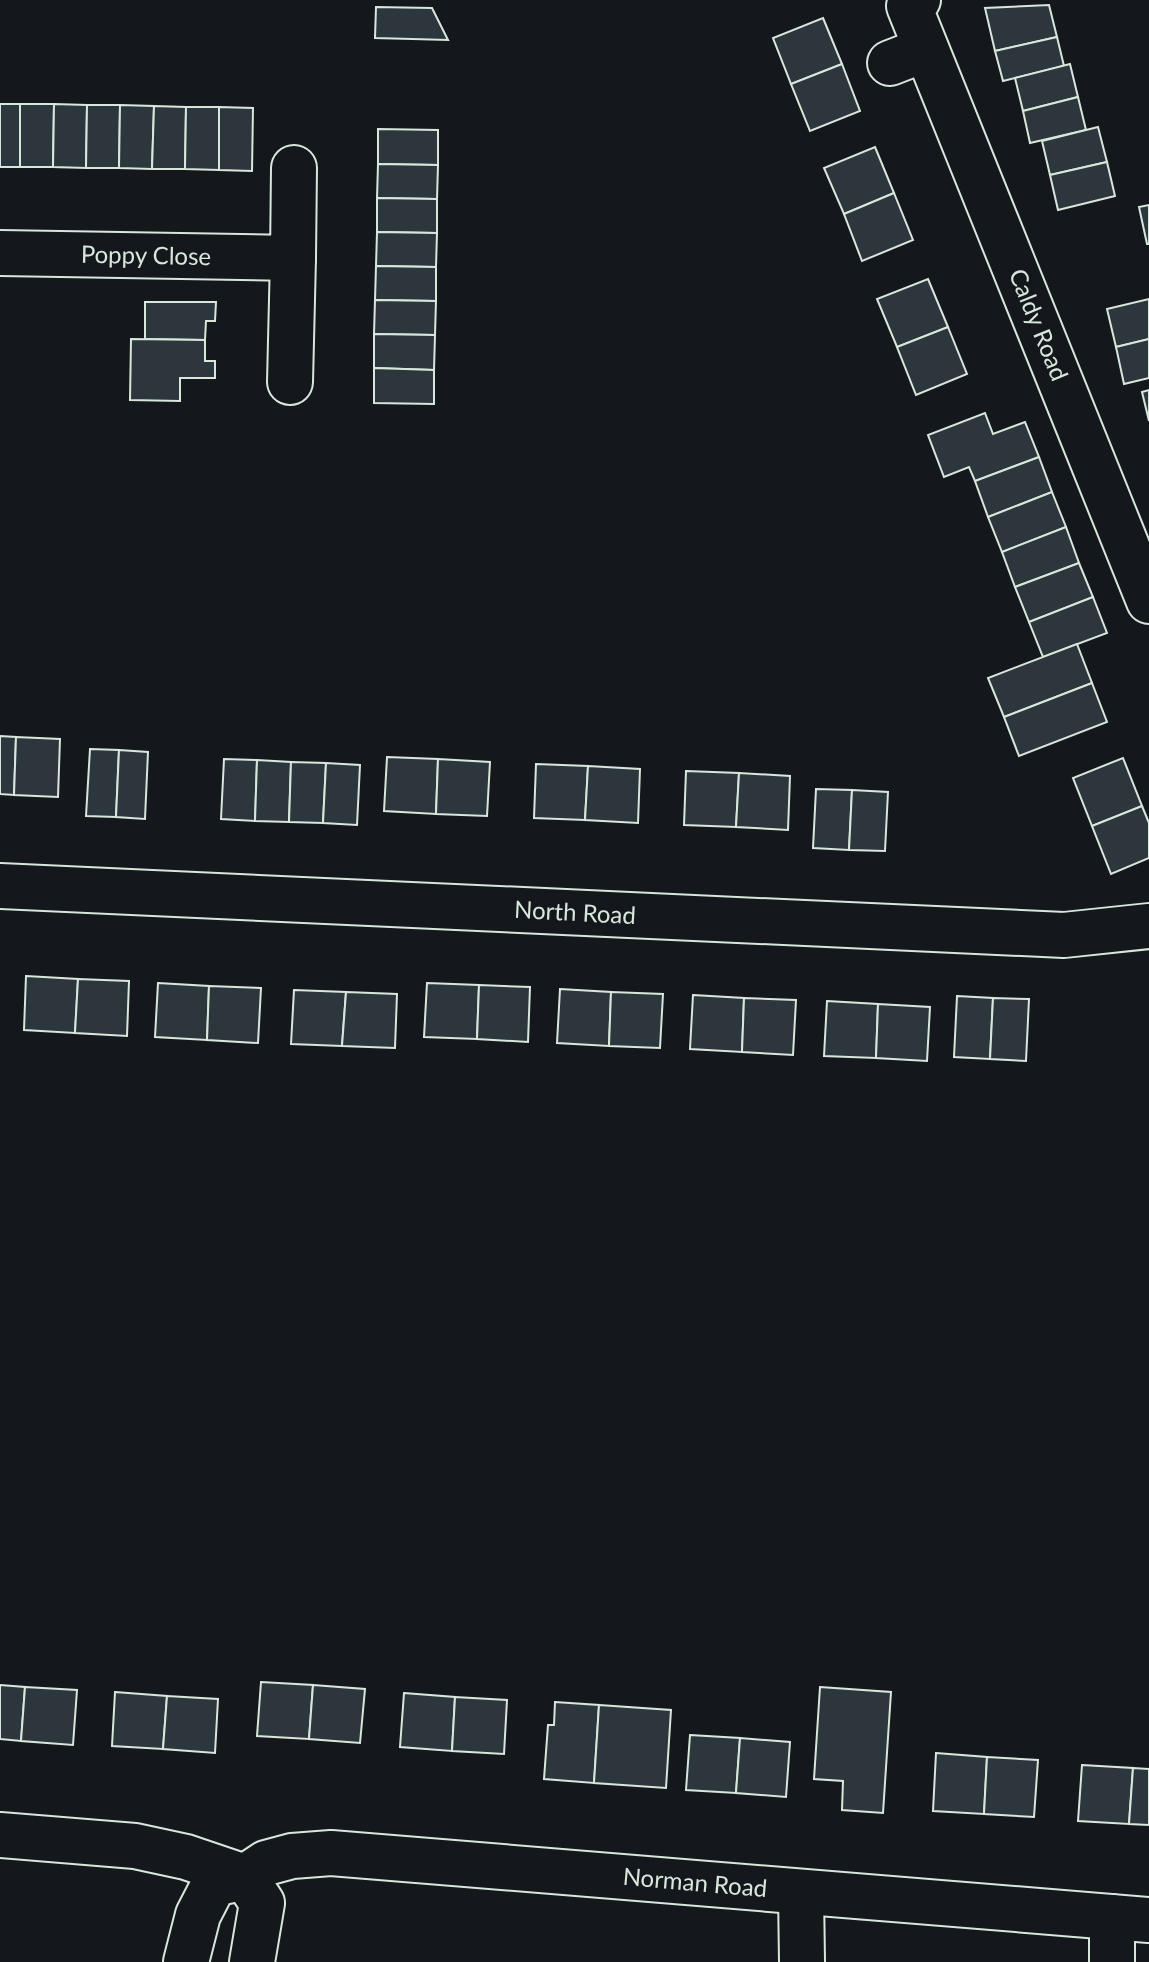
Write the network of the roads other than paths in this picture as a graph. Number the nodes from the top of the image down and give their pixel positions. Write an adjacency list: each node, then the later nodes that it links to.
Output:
1 (913, 3): 6 (street, Caldy Road)
2 (294, 168): 4 (street)
3 (0, 253): 4 (street, Poppy Close)
4 (293, 258): 5 (street)
5 (290, 382)
6 (1149, 601)
7 (0, 886): 8 (street, North Road)
8 (1149, 926)
9 (0, 1835): 10 (street)
10 (245, 1877): 11 (street, Norman Road); 13 (street, Norman Road); 14 (street)
11 (801, 1892): 12 (street, Norman Road); 15 (street)
12 (1130, 1918): 16 (street)
13 (186, 1962)
14 (252, 1962)
15 (802, 1962)
16 (1112, 1962)

